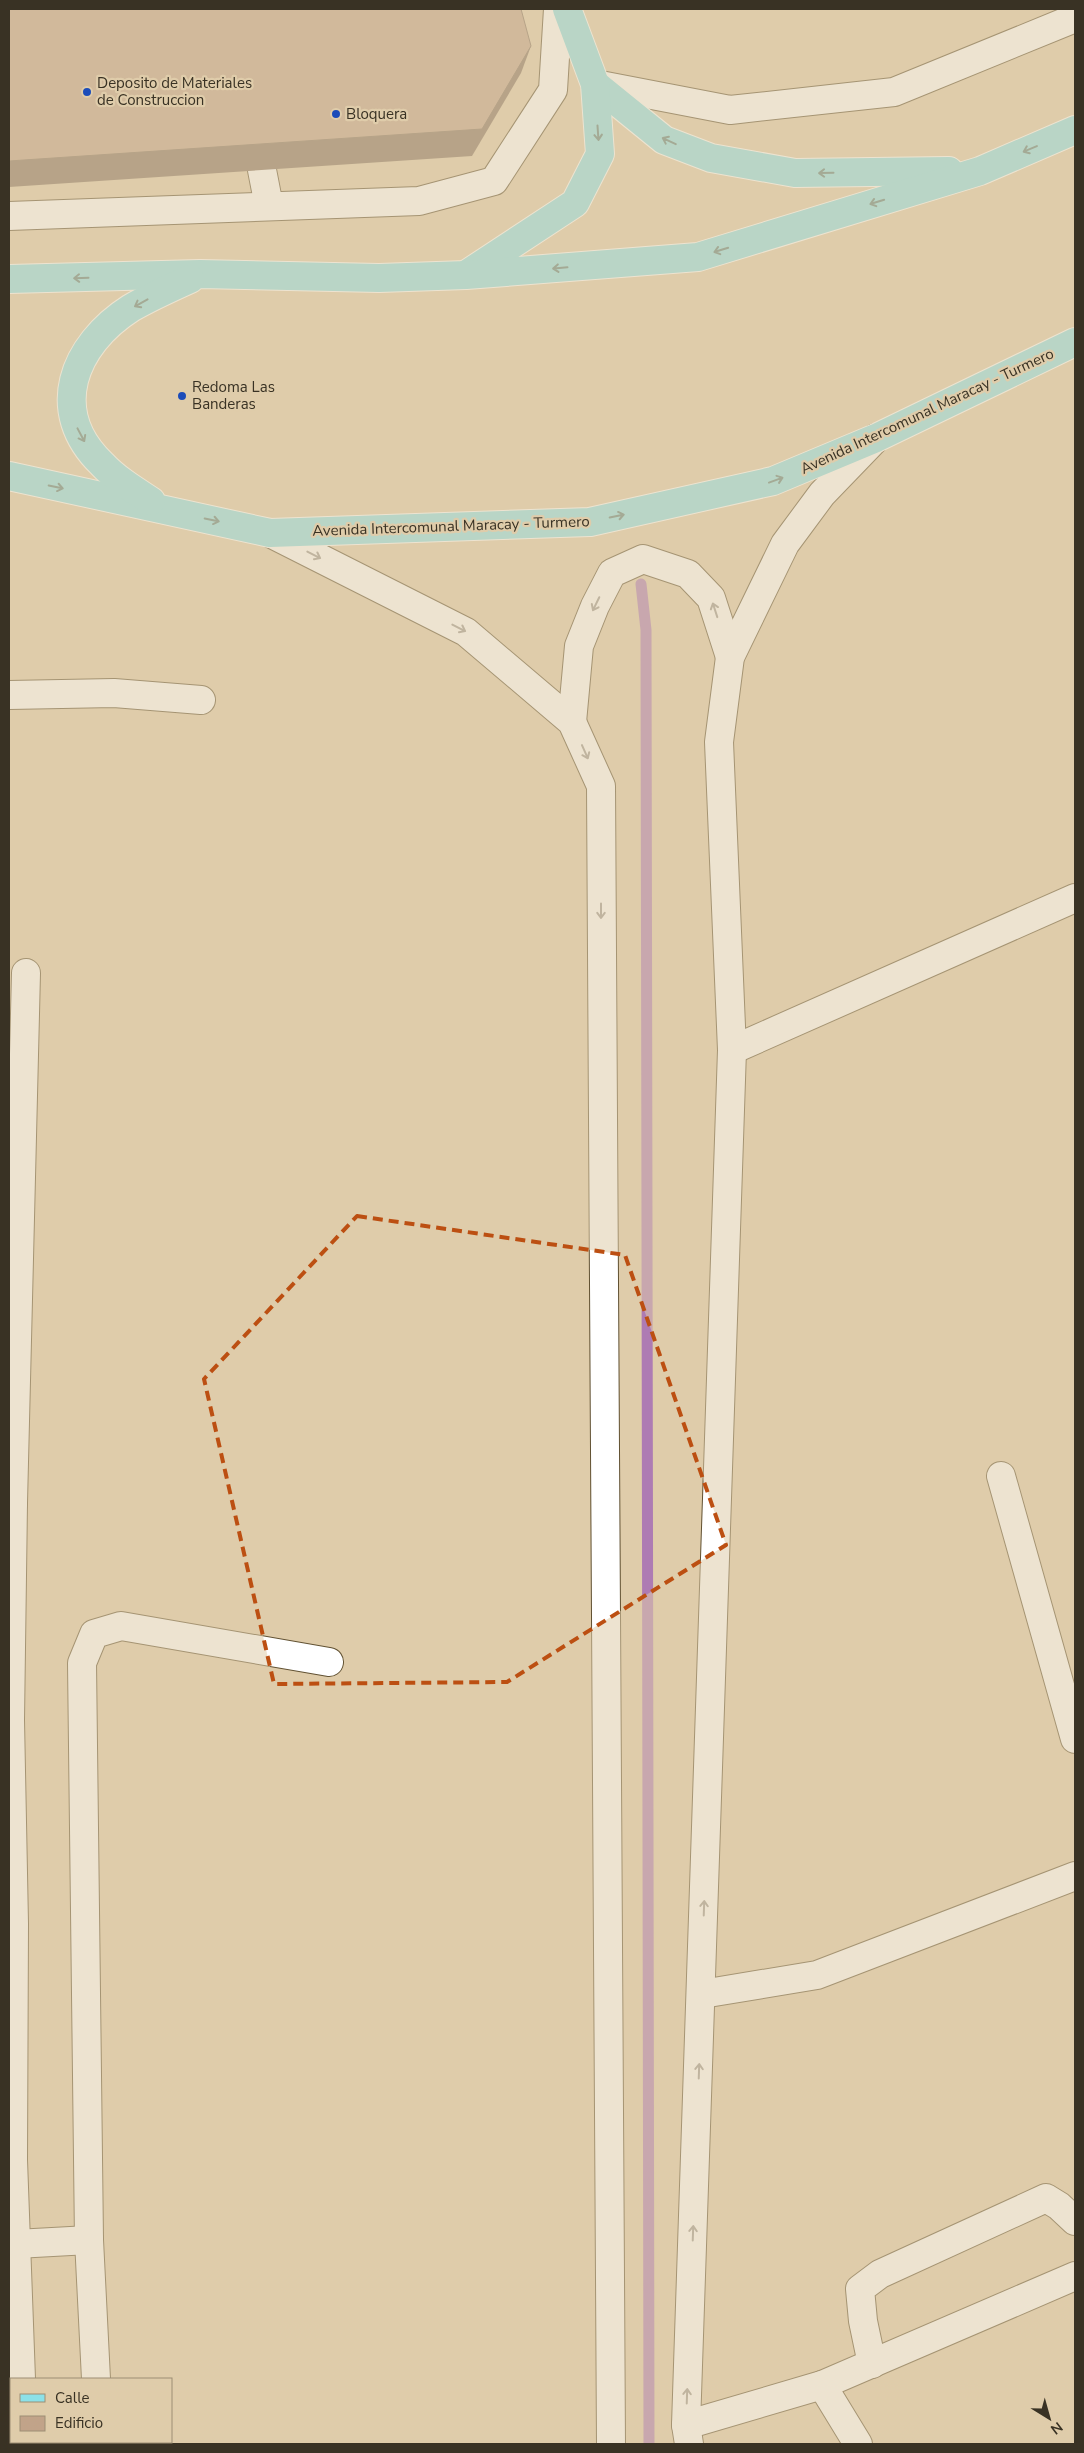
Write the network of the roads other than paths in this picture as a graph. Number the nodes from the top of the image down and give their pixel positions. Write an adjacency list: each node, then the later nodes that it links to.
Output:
1 (558, 9): 8 (street)
2 (568, 9): 4 (main road)
3 (1075, 18): 4 (street)
4 (595, 84): 7 (main road, one-way to 4); 11 (main road, one-way to 11)
5 (1075, 130): 7 (main road, one-way to 7)
6 (262, 170): 8 (street)
7 (980, 171): 11 (main road, one-way to 11)
8 (269, 206): 9 (street)
9 (9, 216)
10 (200, 274): 11 (main road); 12 (main road, one-way to 12); 16 (main road, one-way to 16)
11 (466, 275)
12 (9, 279)
13 (1075, 342): 14 (main road, Avenida Intercomunal Maracay - Turmero)
14 (876, 438): 17 (main road, Avenida Intercomunal Maracay - Turmero, one-way to 14); 18 (street)
15 (9, 476): 16 (main road, Avenida Intercomunal Maracay - Turmero, one-way to 16)
16 (164, 510): 17 (main road, Avenida Intercomunal Maracay - Turmero, one-way to 17)
17 (270, 533): 21 (street, one-way to 21)
18 (730, 657): 21 (street, one-way to 21); 24 (street)
19 (9, 695): 20 (street)
20 (201, 700)
21 (572, 722): 43 (street, one-way to 43)
22 (1075, 898): 24 (street)
23 (26, 973): 26 (street)
24 (732, 1050): 32 (street, one-way to 24)
25 (1001, 1476): 29 (street)
26 (11, 1502): 28 (street)
27 (329, 1662): 35 (street)
28 (10, 1720): 31 (street)
29 (1075, 1739)
30 (1075, 1876): 32 (street)
31 (12, 1924): 33 (street)
32 (702, 1994): 42 (street, one-way to 32)
33 (11, 2160): 36 (street)
34 (1075, 2221): 38 (street)
35 (89, 2240): 36 (street); 40 (street)
36 (16, 2244): 39 (street)
37 (1075, 2276): 38 (street)
38 (872, 2364): 41 (street)
39 (17, 2369)
40 (96, 2378)
41 (822, 2385): 42 (street); 44 (street)
42 (687, 2435)
43 (611, 2444)
44 (858, 2444)

